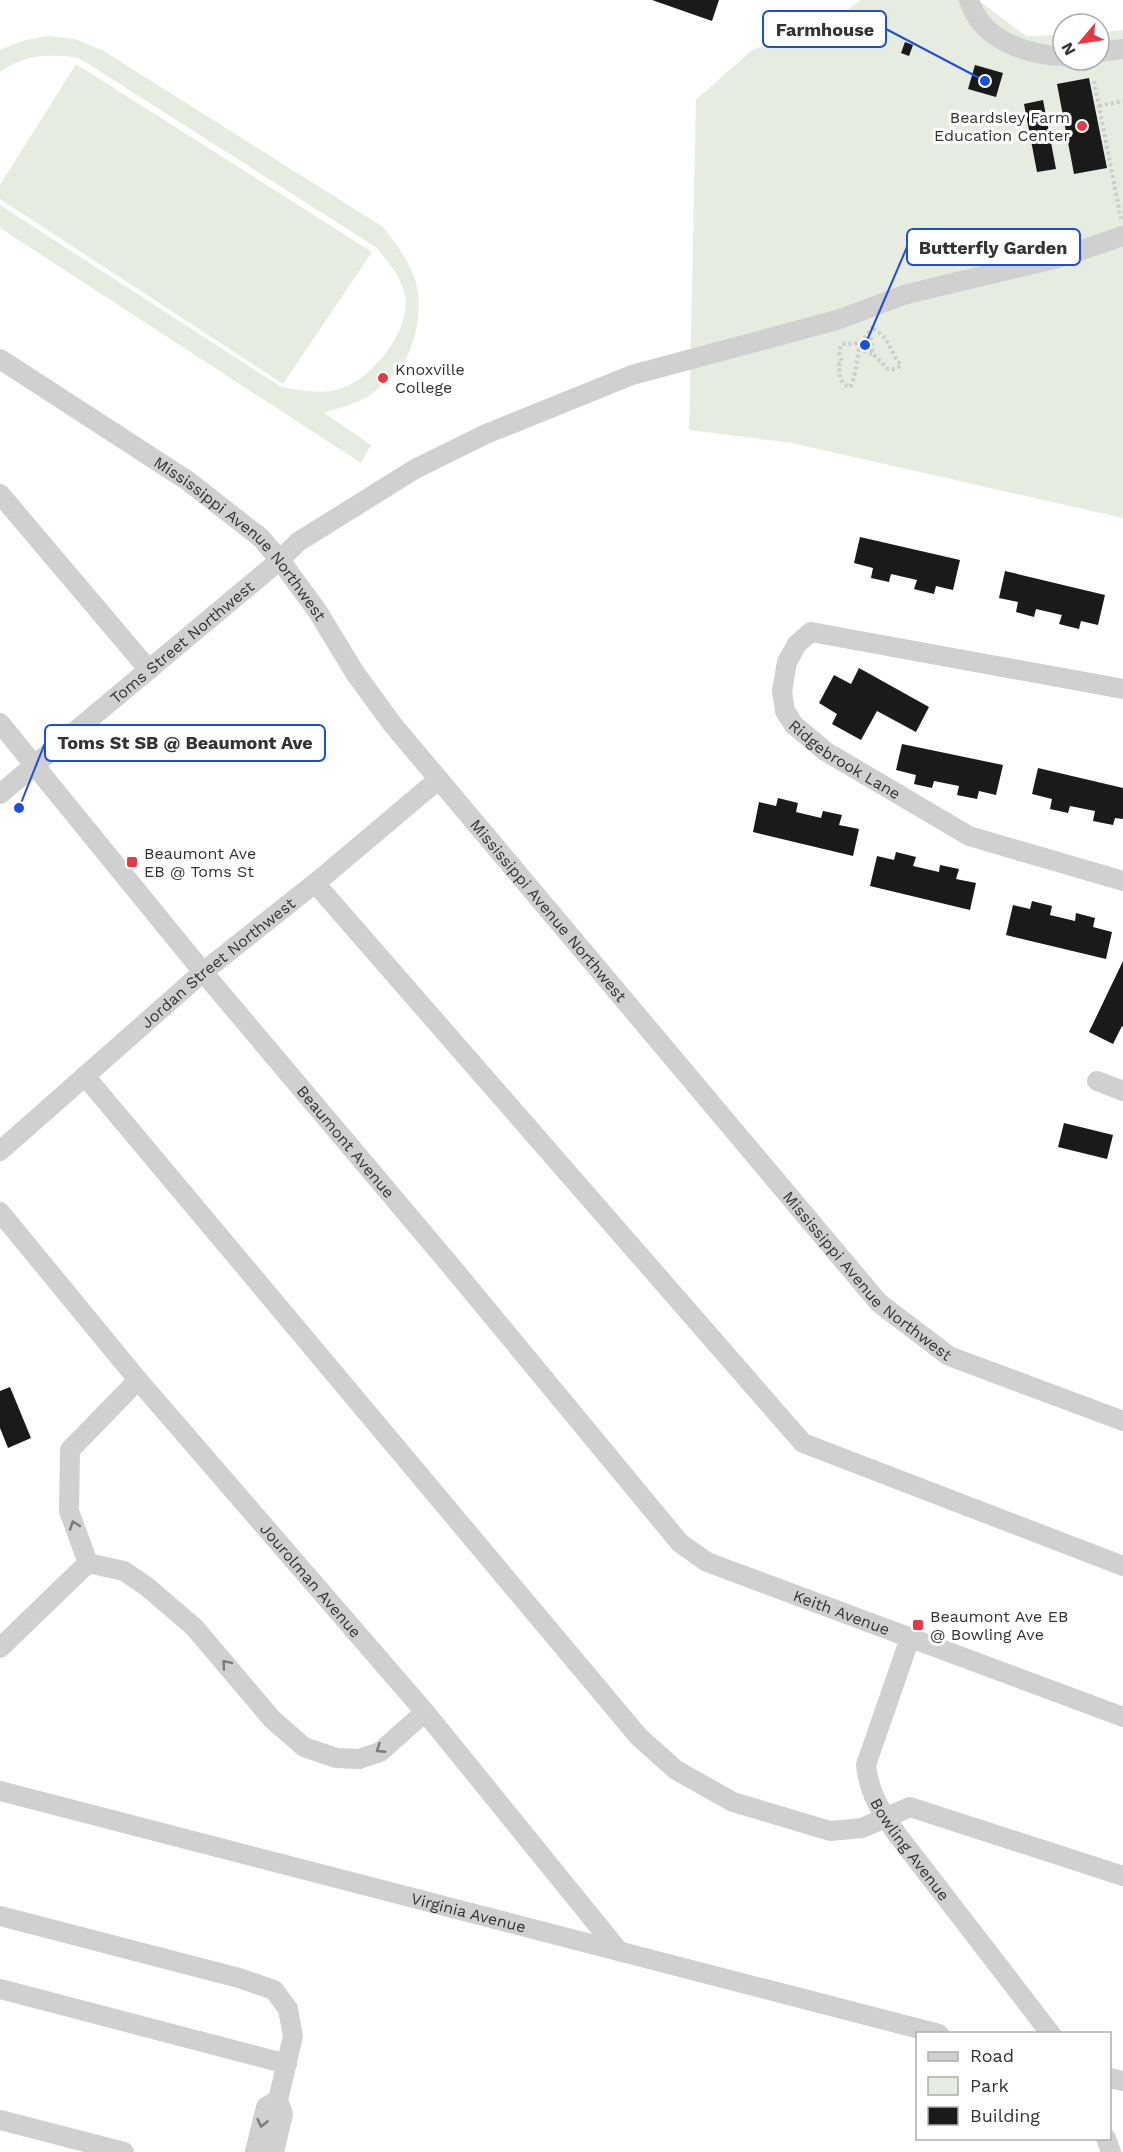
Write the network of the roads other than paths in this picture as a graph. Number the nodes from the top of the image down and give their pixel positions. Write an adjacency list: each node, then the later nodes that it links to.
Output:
1 (969, 0): 2 (street)
2 (1051, 55)
3 (1123, 236): 6 (street, Toms Street Northwest)
4 (0, 359): 6 (street, Mississippi Avenue Northwest)
5 (0, 494): 7 (street)
6 (280, 560): 7 (street, Toms Street Northwest); 11 (street, Mississippi Avenue Northwest)
7 (149, 670): 10 (street, Toms Street Northwest)
8 (1123, 689): 13 (street, Ridgebrook Lane)
9 (0, 723): 10 (street, Beaumont Avenue)
10 (35, 765): 12 (street, Toms Street Northwest); 15 (street, Beaumont Avenue)
11 (439, 779): 14 (street, Jordan Street Northwest); 22 (street, Mississippi Avenue Northwest)
12 (0, 794)
13 (1123, 881)
14 (315, 883): 15 (street, Jordan Street Northwest); 25 (street)
15 (203, 972): 16 (street, Jordan Street Northwest); 23 (street, Beaumont Avenue)
16 (85, 1076): 19 (street, Jordan Street Northwest); 31 (street)
17 (1097, 1081): 18 (street)
18 (1123, 1091)
19 (0, 1150)
20 (1, 1216): 21 (street, Jourolman Avenue)
21 (138, 1380): 24 (street, one-way to 21); 28 (street, Jourolman Avenue)
22 (1123, 1421)
23 (697, 1555): 26 (street, Keith Avenue)
24 (88, 1563): 27 (street); 28 (street, one-way to 24)
25 (1123, 1566)
26 (910, 1638): 29 (street, Keith Avenue); 31 (street, Bowling Avenue)
27 (0, 1648)
28 (424, 1712): 34 (street, Jourolman Avenue)
29 (1123, 1717)
30 (0, 1791): 34 (street, Virginia Avenue)
31 (885, 1817): 32 (street); 37 (street, Bowling Avenue)
32 (1123, 1876)
33 (0, 1916): 38 (street)
34 (618, 1950): 36 (street, Virginia Avenue)
35 (0, 1989): 38 (street)
36 (931, 2032)
37 (1049, 2032)
38 (286, 2064): 39 (street)
39 (278, 2100): 42 (street, one-way to 42); 43 (street)
40 (0, 2120): 41 (street)
41 (124, 2152)
42 (255, 2152)
43 (274, 2152)

